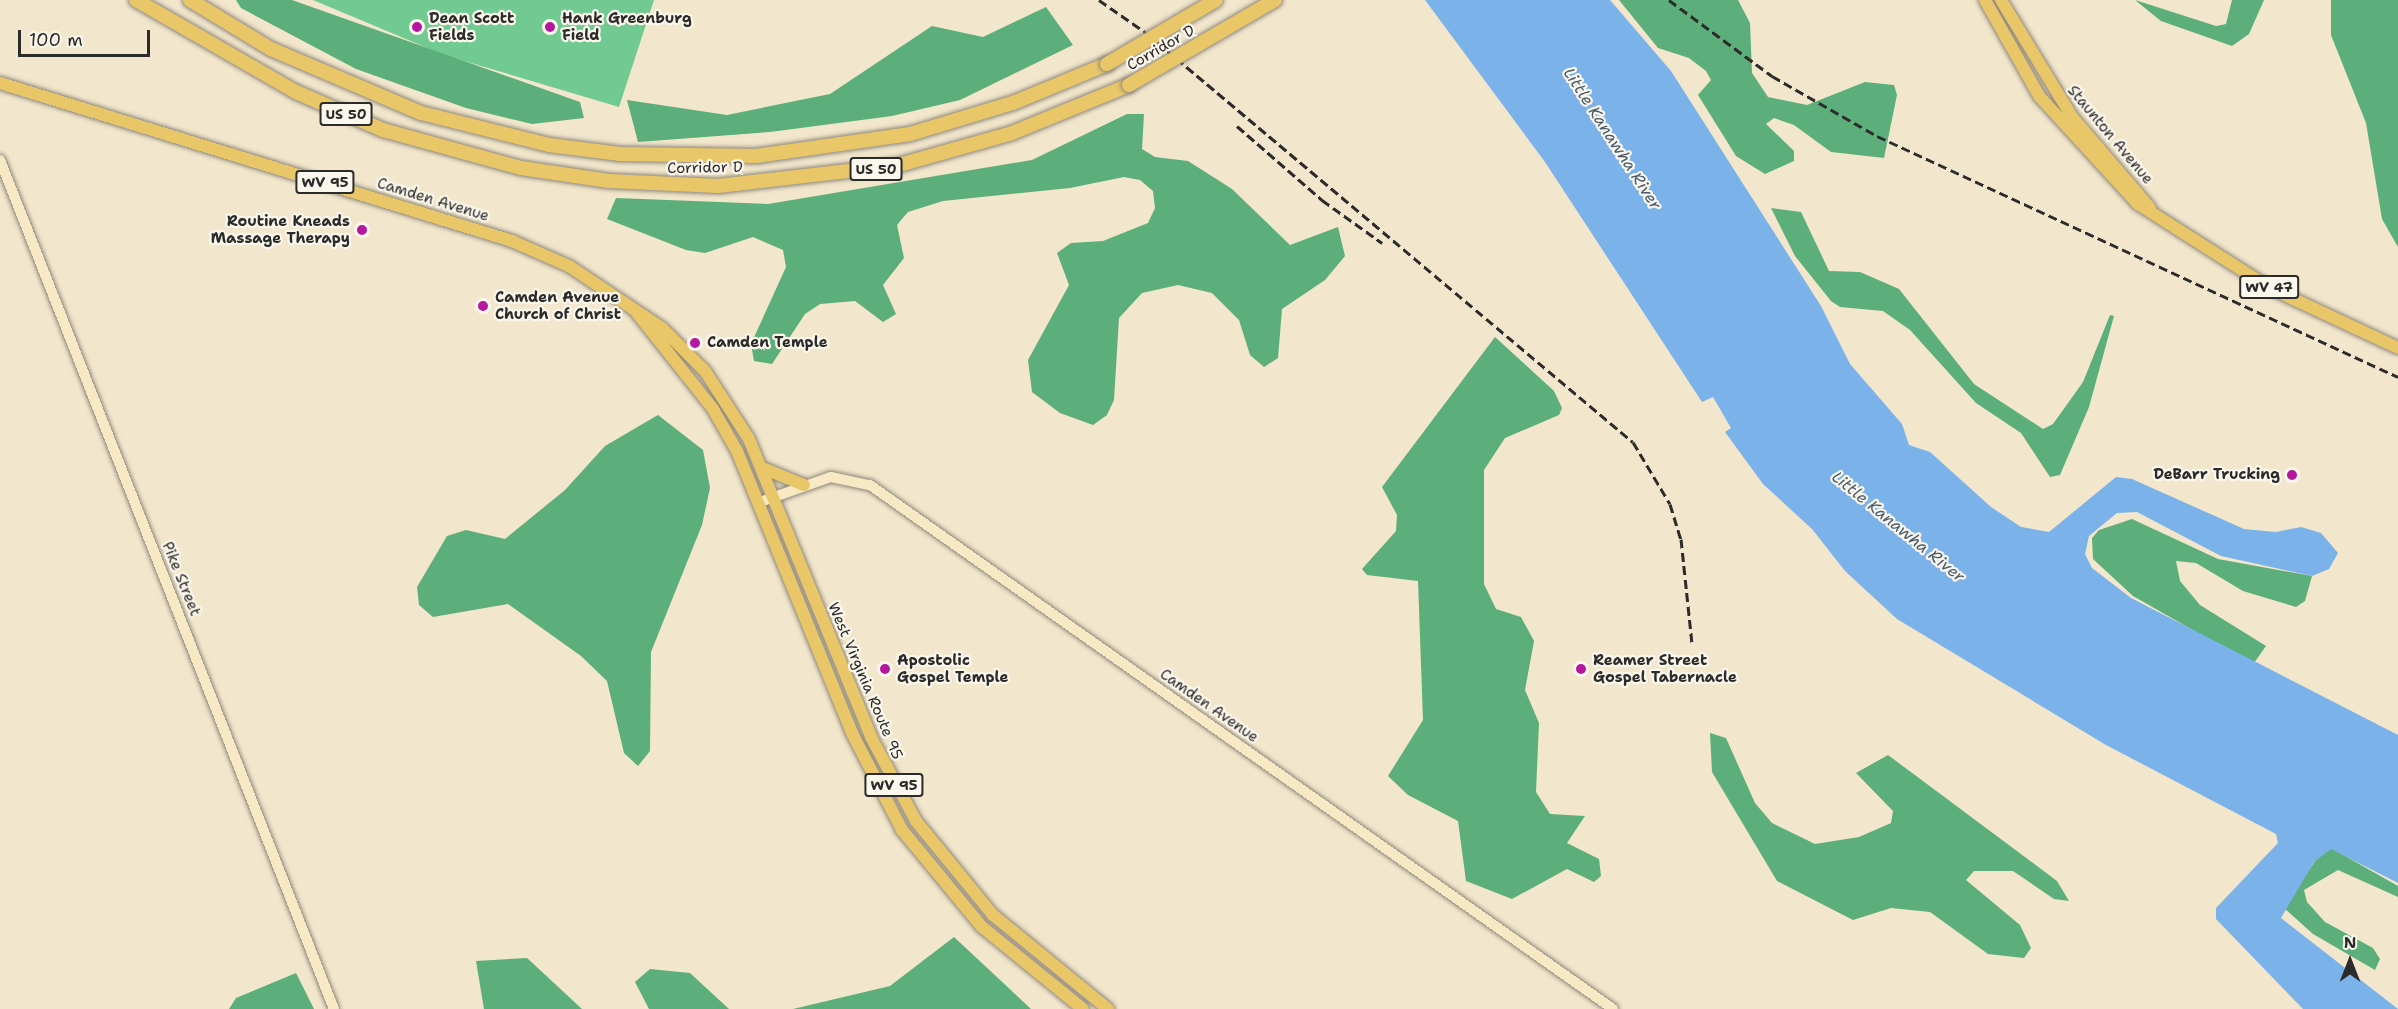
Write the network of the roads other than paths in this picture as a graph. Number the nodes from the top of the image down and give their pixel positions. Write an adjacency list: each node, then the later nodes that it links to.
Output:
1 (136, 0): 4 (highway, Corridor D / US 50, bridge)
2 (190, 0): 3 (highway, Corridor D / US 50, bridge)
3 (1216, 0)
4 (1275, 0)
5 (1985, 0): 9 (main road, Staunton Avenue / WV 47)
6 (2001, 0): 9 (main road, Staunton Avenue / WV 47)
7 (0, 83): 10 (main road, Camden Avenue / WV 95)
8 (0, 160): 16 (street, Pike Street)
9 (2150, 209): 11 (main road, WV 47)
10 (636, 312): 12 (main road, Camden Avenue / WV 95); 15 (main road, Camden Avenue / WV 95)
11 (2398, 348)
12 (762, 466): 13 (main road); 14 (main road, Camden Avenue / WV 95)
13 (804, 485): 14 (street, Camden Avenue); 19 (street, Camden Avenue)
14 (775, 497): 15 (street, Camden Avenue); 18 (main road, West Virginia Route 95 / WV 95)
15 (760, 502): 17 (main road, West Virginia Route 95 / WV 95)
16 (334, 1009)
17 (1083, 1009)
18 (1108, 1009)
19 (1612, 1009)

